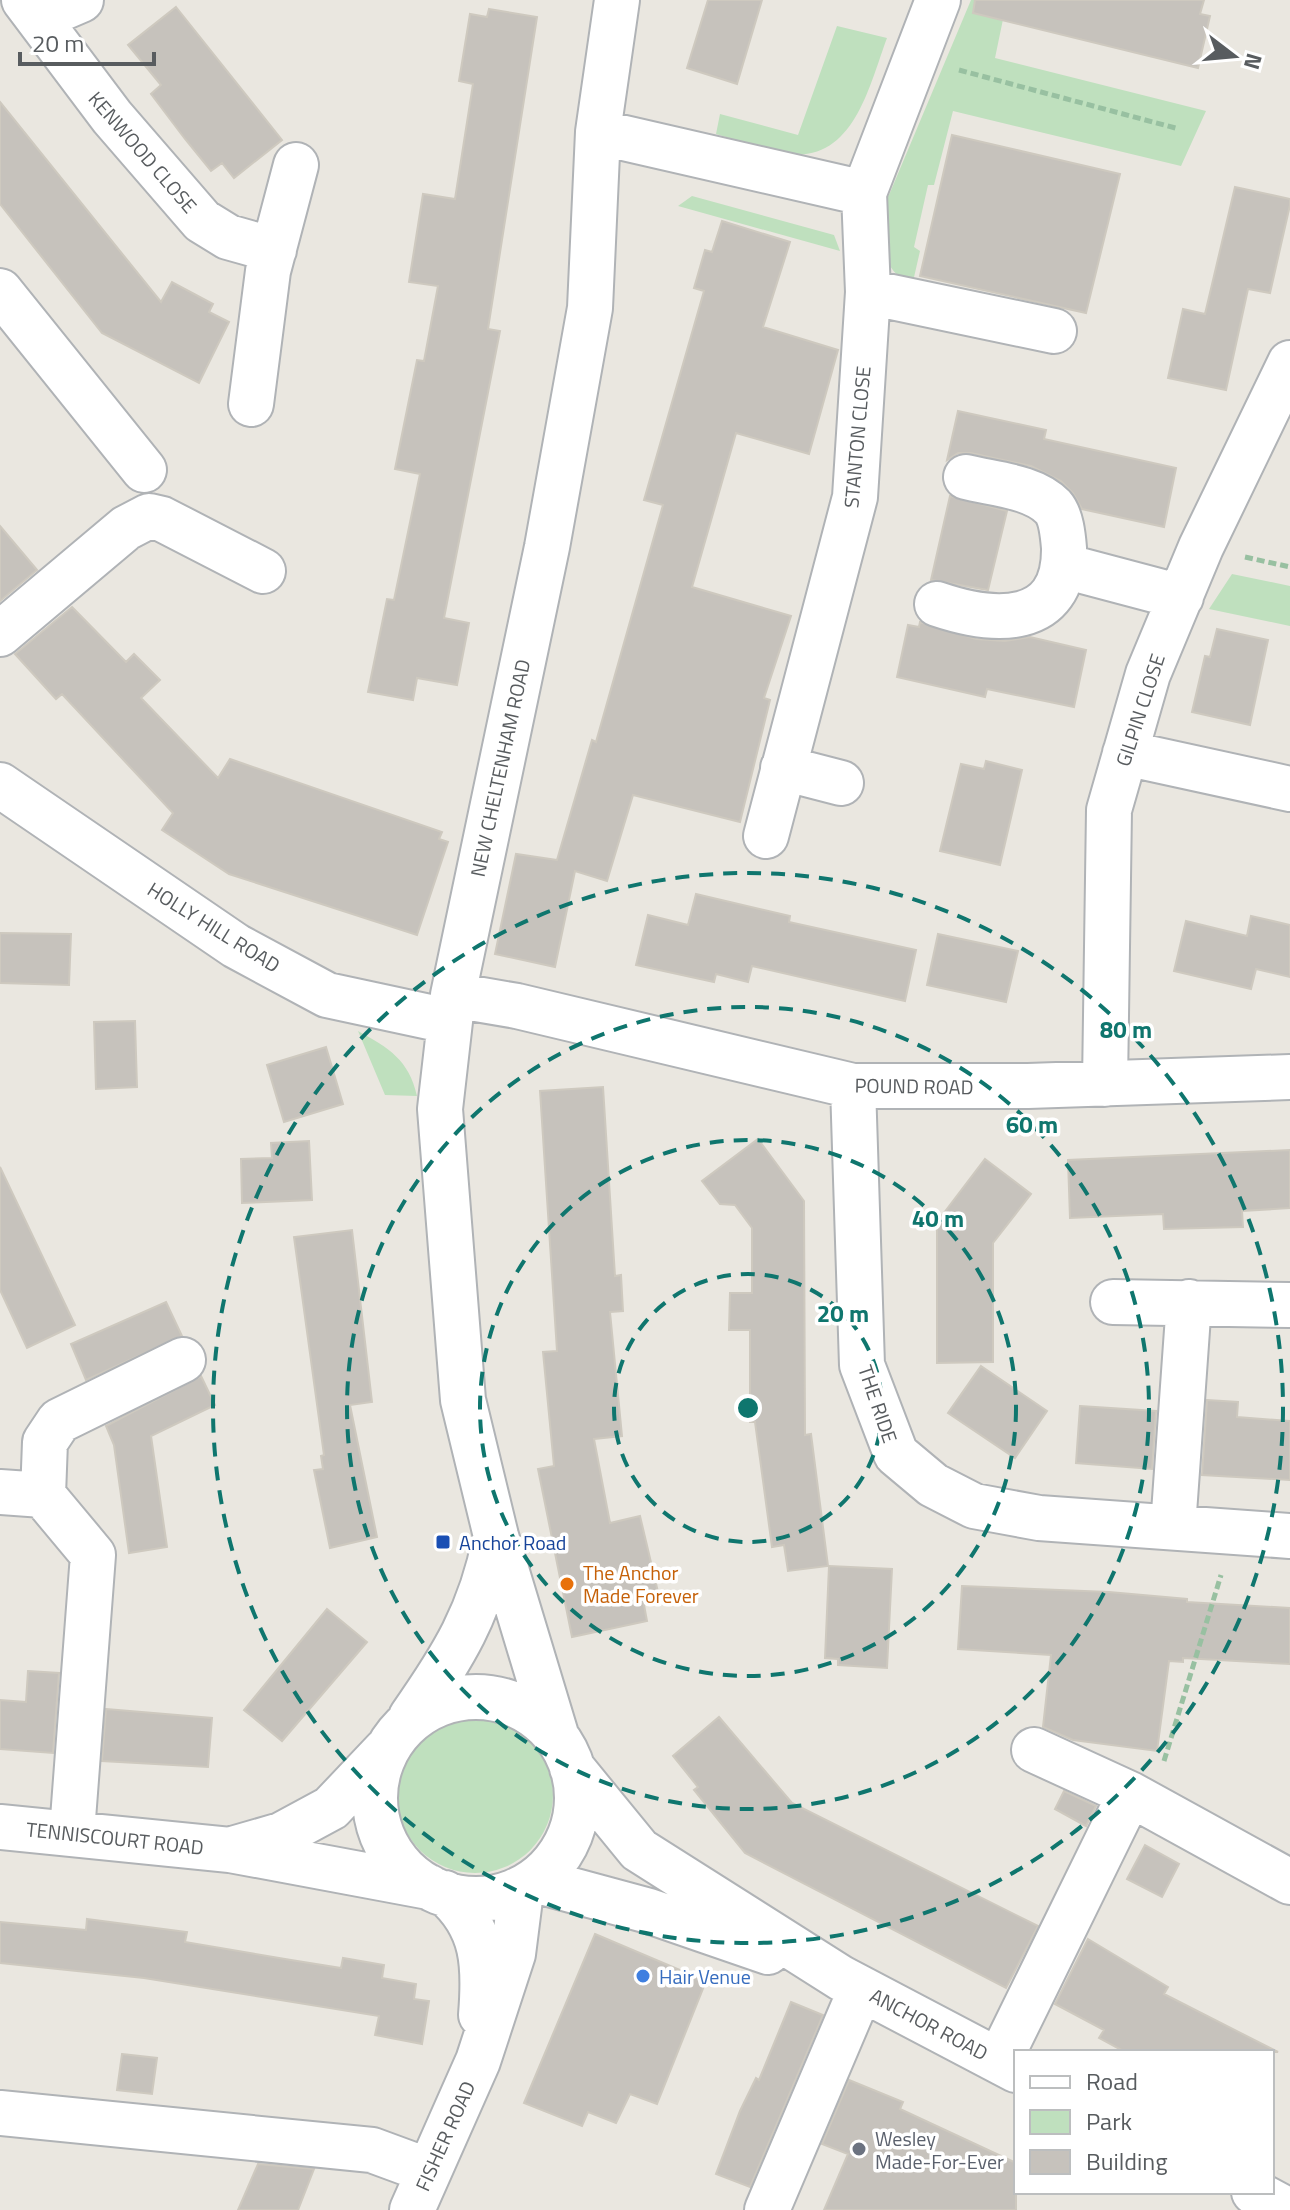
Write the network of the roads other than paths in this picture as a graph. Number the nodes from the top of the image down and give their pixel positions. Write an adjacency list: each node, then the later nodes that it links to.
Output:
1 (81, 0): 4 (street, KENWOOD CLOSE)
2 (617, 0): 5 (street, NEW CHELTENHAM ROAD)
3 (938, 0): 7 (street, STANTON CLOSE)
4 (31, 9): 8 (street, KENWOOD CLOSE)
5 (598, 132): 7 (street); 27 (street, NEW CHELTENHAM ROAD)
6 (296, 165): 8 (street)
7 (864, 193): 9 (street, STANTON CLOSE)
8 (274, 250): 13 (street)
9 (868, 292): 11 (street); 22 (street, STANTON CLOSE)
10 (5, 308): 14 (street)
11 (1054, 331)
12 (1290, 363): 18 (street, GILPIN CLOSE)
13 (251, 404)
14 (144, 470)
15 (966, 477): 16 (street)
16 (1064, 566): 18 (street); 19 (street)
17 (263, 571): 20 (street)
18 (1181, 597): 21 (street, GILPIN CLOSE)
19 (937, 604)
20 (0, 634)
21 (1125, 753): 25 (street); 29 (street, GILPIN CLOSE)
22 (783, 768): 23 (street); 26 (street, STANTON CLOSE)
23 (841, 783)
24 (0, 786): 27 (street, HOLLY HILL ROAD)
25 (1290, 789)
26 (766, 836)
27 (451, 1008): 30 (street, POUND ROAD); 38 (street, NEW CHELTENHAM ROAD)
28 (1290, 1077): 29 (street, POUND ROAD)
29 (1105, 1084): 30 (street, POUND ROAD)
30 (853, 1086): 37 (street, THE RIDE)
31 (1113, 1302): 32 (street)
32 (1189, 1302): 33 (street); 37 (street)
33 (1290, 1305)
34 (183, 1360): 36 (street)
35 (0, 1492): 36 (street)
36 (43, 1495): 45 (street)
37 (1173, 1527): 39 (street, THE RIDE)
38 (496, 1536): 40 (street, NEW CHELTENHAM ROAD); 42 (street, NEW CHELTENHAM ROAD)
39 (1290, 1536)
40 (397, 1736): 42 (street); 46 (street, TENNISCOURT ROAD); 49 (street)
41 (1034, 1750): 43 (street)
42 (564, 1753): 48 (street); 50 (street, ANCHOR ROAD)
43 (1140, 1799): 47 (street); 51 (street)
44 (0, 1827): 45 (street, TENNISCOURT ROAD)
45 (72, 1832): 46 (street, TENNISCOURT ROAD)
46 (230, 1850): 49 (street, TENNISCOURT ROAD)
47 (1290, 1882)
48 (530, 1886): 49 (street); 50 (street, ANCHOR ROAD); 52 (street, FISHER ROAD)
49 (437, 1890): 52 (street, FISHER ROAD)
50 (851, 1984): 53 (street, ANCHOR ROAD); 57 (street)
51 (1015, 2050)
52 (478, 2061): 55 (street, FISHER ROAD)
53 (1007, 2066)
54 (0, 2113): 55 (street)
55 (421, 2191)
56 (1258, 2194): 58 (street)
57 (767, 2210)
58 (1287, 2210)

